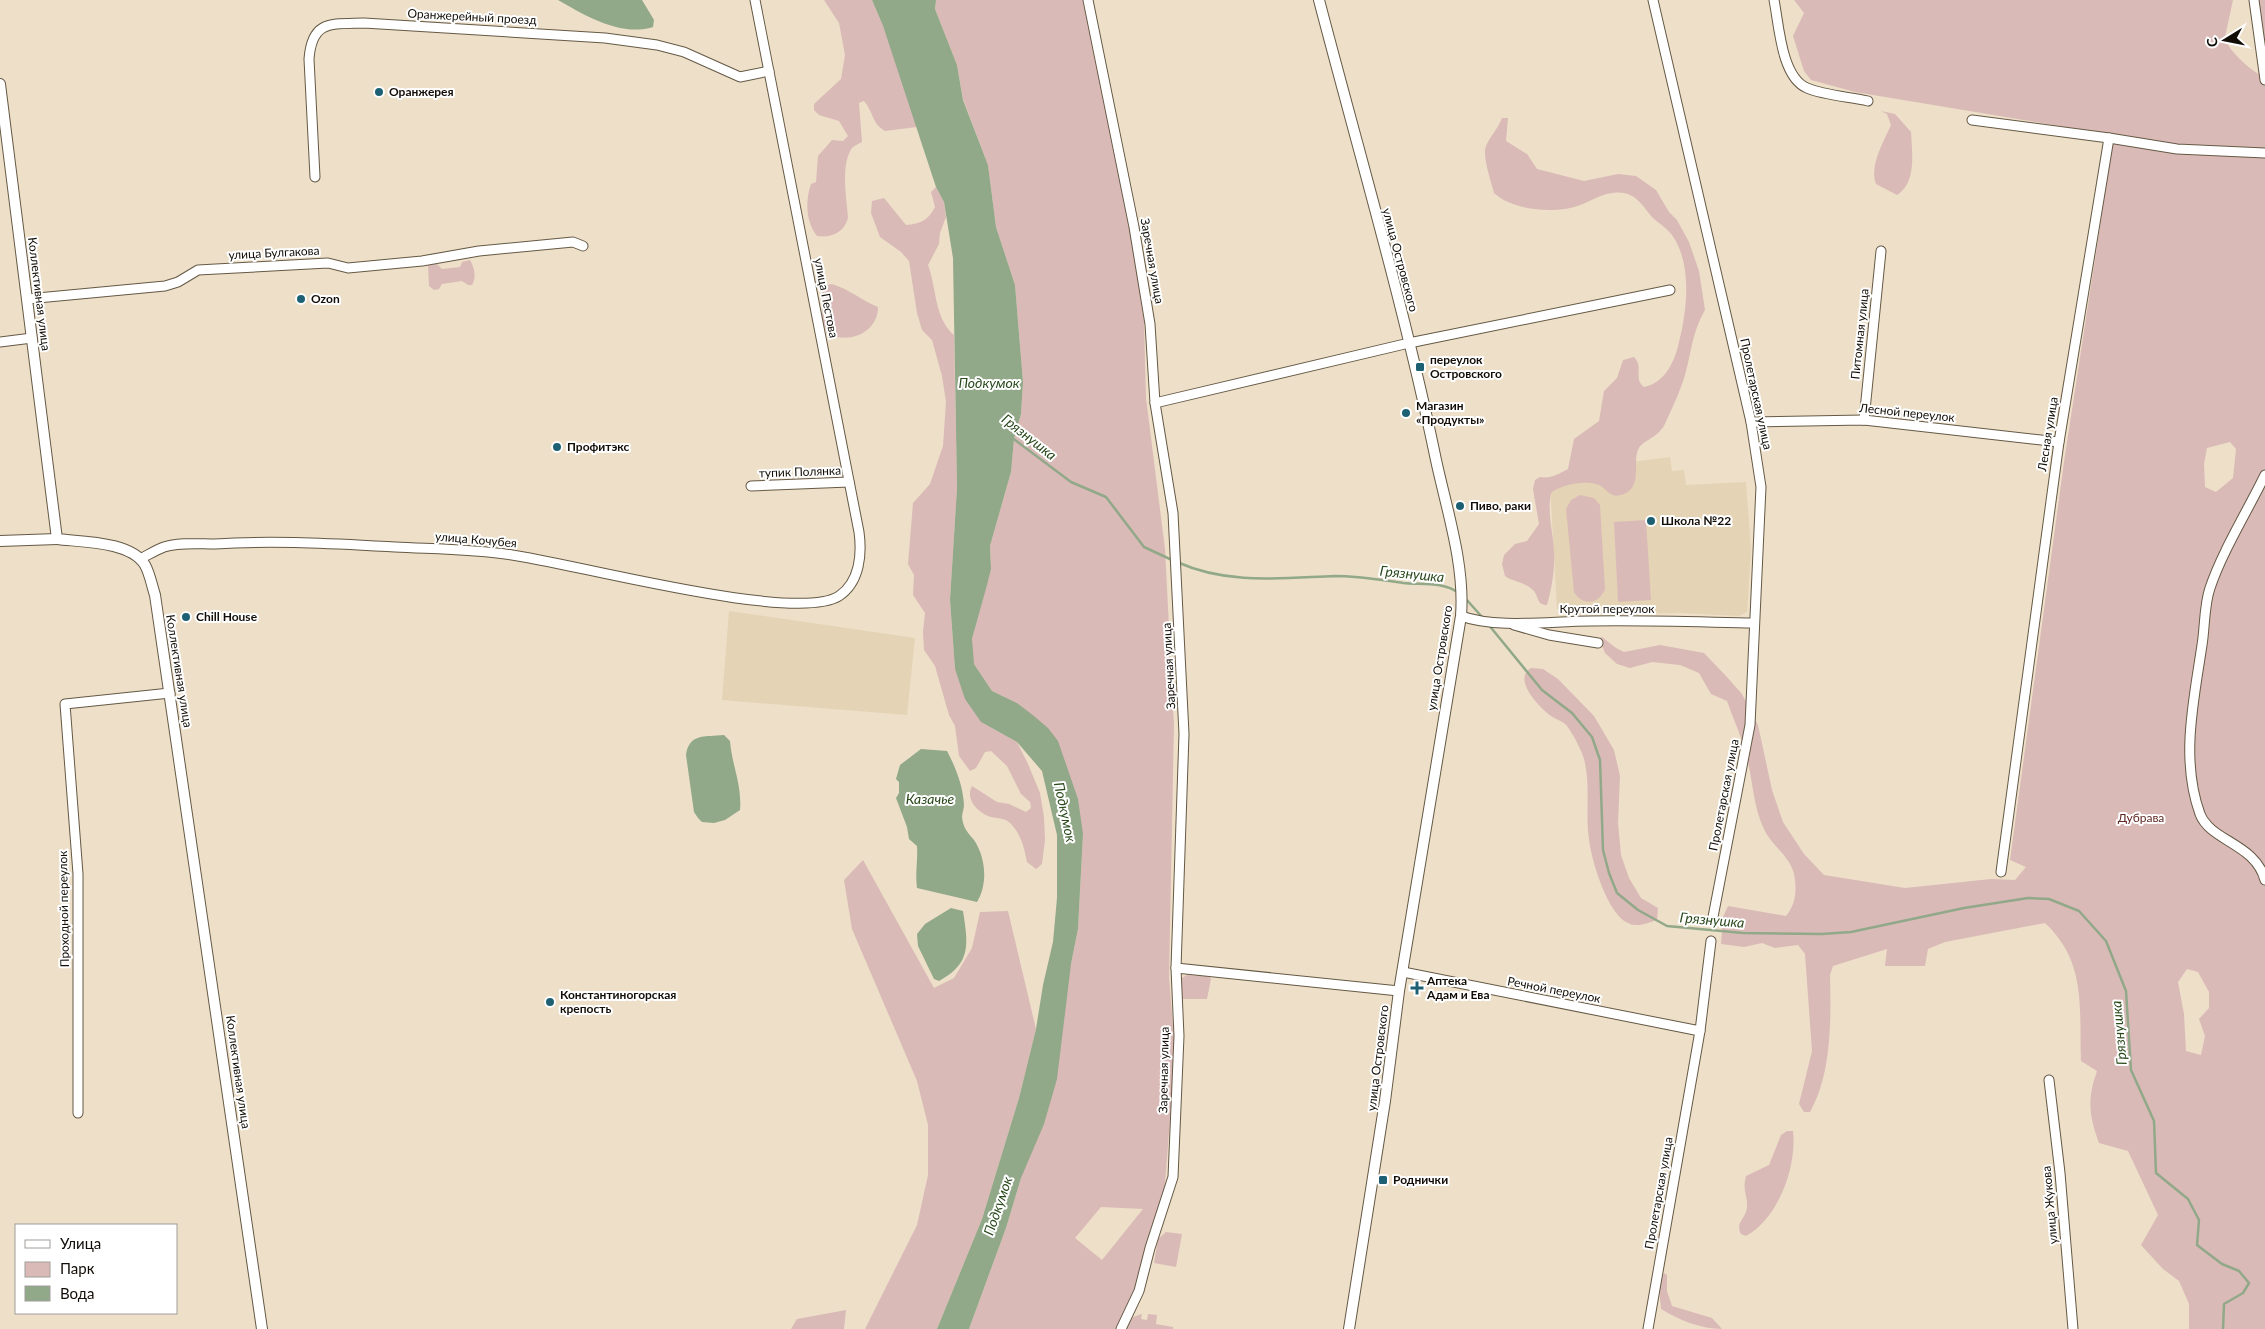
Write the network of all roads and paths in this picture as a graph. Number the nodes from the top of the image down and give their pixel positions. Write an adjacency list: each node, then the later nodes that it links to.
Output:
1 (755, 0): 7 (street, улица Пестова)
2 (1088, 0): 22 (street, Заречная улица)
3 (1318, 0): 21 (street, улица Островского)
4 (1653, 0): 24 (street, Пролетарская улица)
5 (1774, 0): 10 (street)
6 (2254, 0): 8 (street)
7 (769, 71): 14 (street, Оранжерейный проезд); 27 (street, улица Пестова)
8 (2265, 80)
9 (0, 84): 18 (street, Коллективная улица)
10 (1868, 101)
11 (1972, 120): 12 (street)
12 (2109, 138): 13 (street); 25 (street, Лесная улица)
13 (2265, 154)
14 (315, 177)
15 (583, 246): 18 (street, улица Булгакова)
16 (1881, 251): 23 (street, Питомная улица)
17 (1670, 290): 21 (street)
18 (27, 299): 19 (street, Коллективная улица)
19 (32, 338): 20 (street); 29 (street, Коллективная улица)
20 (0, 342)
21 (1409, 343): 22 (street); 33 (street, улица Островского)
22 (1155, 403): 42 (street, Заречная улица)
23 (1864, 420): 24 (street, Лесной переулок); 25 (street, Лесной переулок)
24 (1751, 422): 35 (street, Пролетарская улица)
25 (2059, 442): 38 (street, Лесная улица)
26 (2265, 475): 39 (street)
27 (849, 482): 28 (street, тупик Полянка); 32 (street, улица Пестова)
28 (751, 486)
29 (57, 539): 30 (street); 31 (street)
30 (0, 541)
31 (140, 559): 32 (street, улица Кочубея); 37 (street, Коллективная улица)
32 (839, 596)
33 (1461, 612): 34 (street, Крутой переулок); 43 (street, улица Островского)
34 (1504, 622): 35 (street, Крутой переулок); 36 (street)
35 (1754, 623): 40 (street, Пролетарская улица)
36 (1598, 643)
37 (170, 693): 47 (street, Проходной переулок); 48 (street, Коллективная улица)
38 (2001, 872)
39 (2265, 880)
40 (1713, 917)
41 (1711, 942): 45 (street, Пролетарская улица)
42 (1176, 968): 44 (street); 49 (street, Заречная улица)
43 (1403, 972): 44 (street, улица Островского); 45 (street, Речной переулок)
44 (1399, 991): 50 (street, улица Островского)
45 (1700, 1031): 51 (street, Пролетарская улица)
46 (2049, 1080): 52 (street, улица Жукова)
47 (78, 1113)
48 (262, 1329)
49 (1121, 1329)
50 (1349, 1329)
51 (1648, 1329)
52 (2073, 1329)

